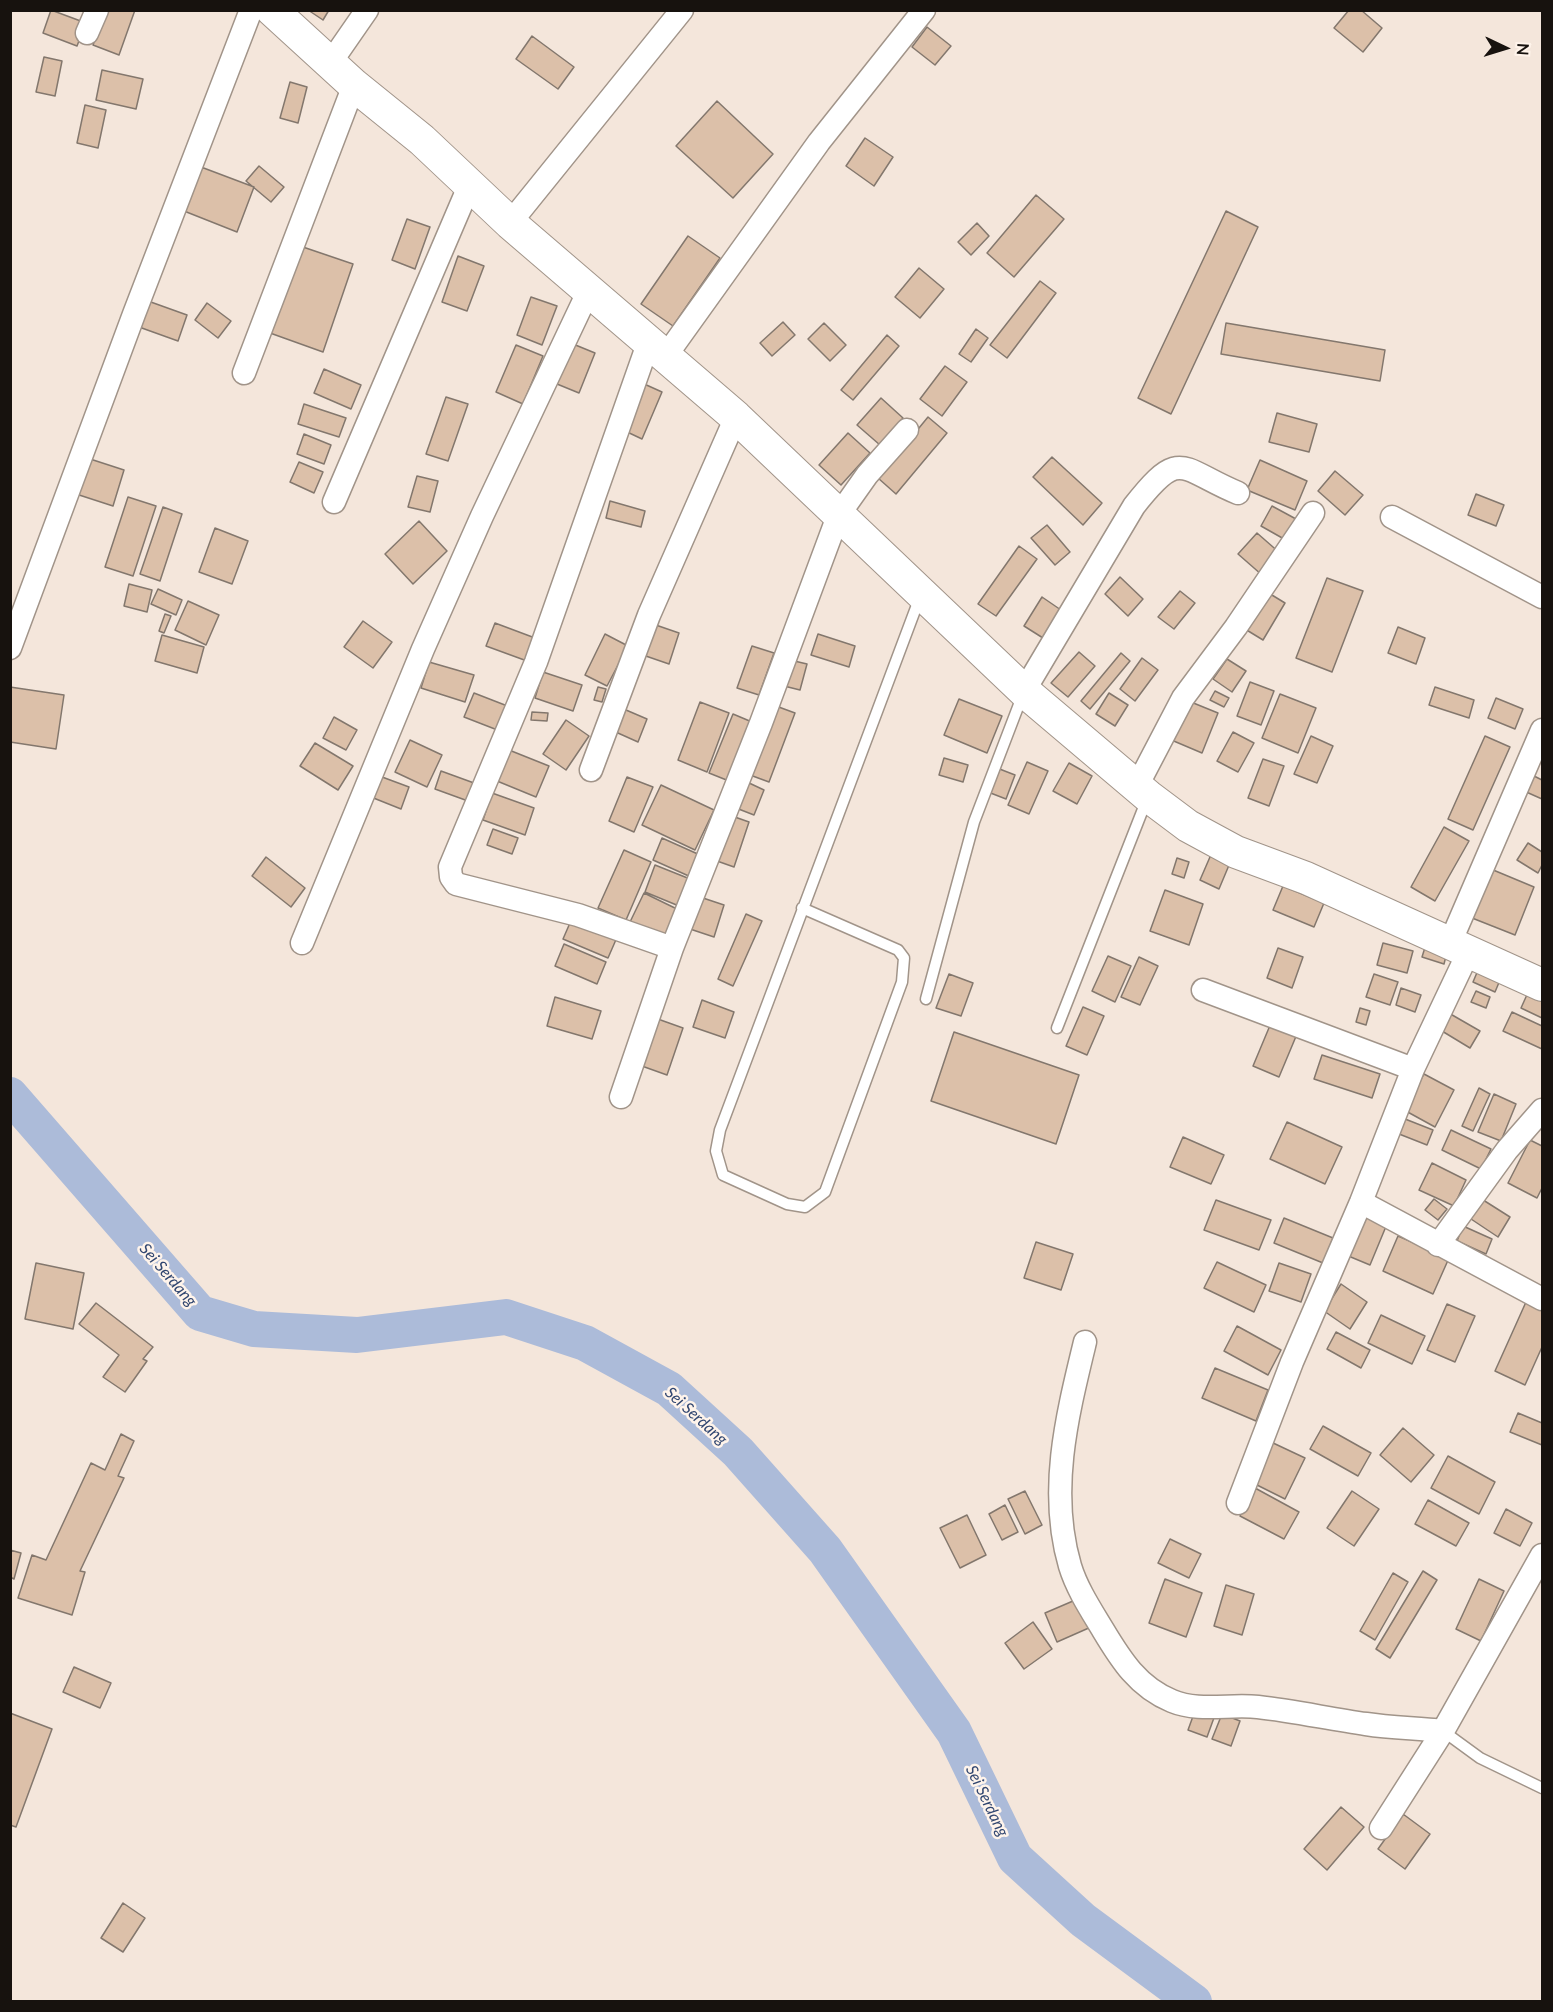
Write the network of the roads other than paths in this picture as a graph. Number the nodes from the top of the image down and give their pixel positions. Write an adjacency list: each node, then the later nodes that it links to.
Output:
1 (97, 10): 7 (street)
2 (251, 10): 24 (street)
3 (272, 10): 8 (main road)
4 (367, 10): 8 (street)
5 (682, 10): 11 (street)
6 (924, 10): 13 (street)
7 (87, 33)
8 (331, 62): 9 (main road)
9 (354, 85): 10 (main road); 14 (street)
10 (470, 184): 11 (main road); 18 (street)
11 (510, 223): 12 (main road)
12 (589, 290): 13 (main road); 30 (street)
13 (657, 349): 15 (main road); 31 (street)
14 (244, 373)
15 (736, 417): 20 (main road); 27 (street)
16 (907, 430): 20 (street)
17 (1238, 493): 25 (street)
18 (334, 502)
19 (1313, 513): 28 (street)
20 (838, 516): 22 (main road); 31 (street)
21 (1392, 517): 23 (street)
22 (921, 596): 25 (main road); 29 (lane)
23 (1542, 597)
24 (10, 648)
25 (1024, 691): 28 (main road); 35 (lane)
26 (1542, 730): 32 (street)
27 (591, 770)
28 (1142, 791): 32 (main road); 36 (lane)
29 (802, 908): 29 (lane)
30 (302, 943)
31 (672, 948): 38 (street)
32 (1459, 948): 33 (main road); 37 (street)
33 (1542, 985)
34 (1203, 990): 37 (street)
35 (926, 999)
36 (1057, 1028)
37 (1413, 1069): 40 (street)
38 (621, 1097)
39 (1542, 1110): 41 (street)
40 (1361, 1202): 41 (street); 44 (street)
41 (1438, 1245): 42 (street)
42 (1542, 1299)
43 (1085, 1342): 46 (street)
44 (1238, 1503)
45 (1542, 1555): 46 (street)
46 (1443, 1731): 47 (lane); 48 (street)
47 (1542, 1788)
48 (1381, 1828)

